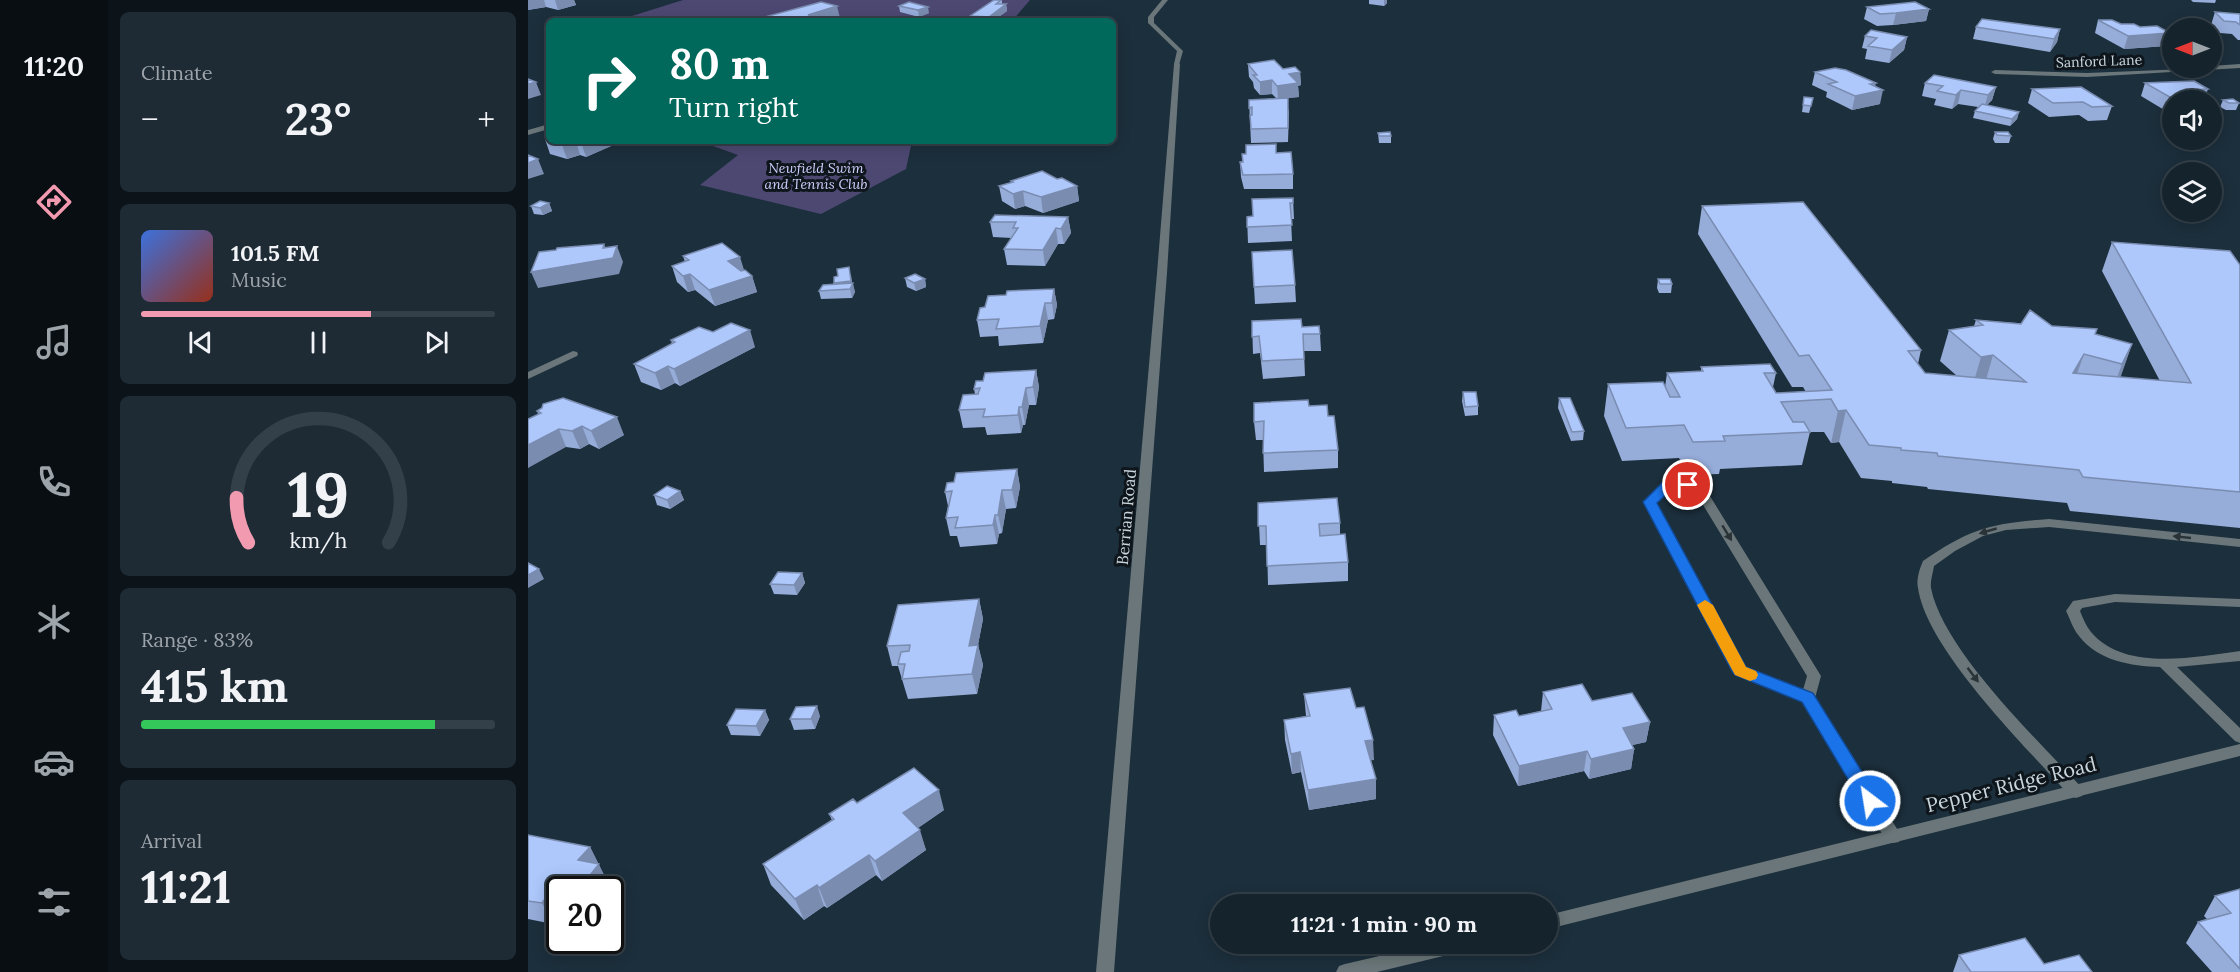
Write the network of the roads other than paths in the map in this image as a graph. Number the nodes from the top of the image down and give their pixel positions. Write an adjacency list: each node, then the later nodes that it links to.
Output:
1 (1165, 0): 19 (street, Berrian Road)
2 (2240, 66): 3 (street, Sanford Lane)
3 (1995, 72)
4 (546, 127): 5 (street)
5 (528, 133)
6 (573, 354): 7 (street)
7 (528, 376)
8 (2240, 543): 15 (street, one-way to 15)
9 (2240, 603): 11 (street)
10 (2240, 656): 11 (street)
11 (2165, 664): 13 (street)
12 (1808, 698): 12 (street, one-way to 12); 16 (street)
13 (2240, 737)
14 (2240, 750): 15 (street, Pepper Ridge Road)
15 (2076, 792): 16 (street, Pepper Ridge Road)
16 (1893, 837): 17 (street, Pepper Ridge Road)
17 (1558, 920)
18 (1419, 954): 20 (street)
19 (1105, 972)
20 (1345, 972)

